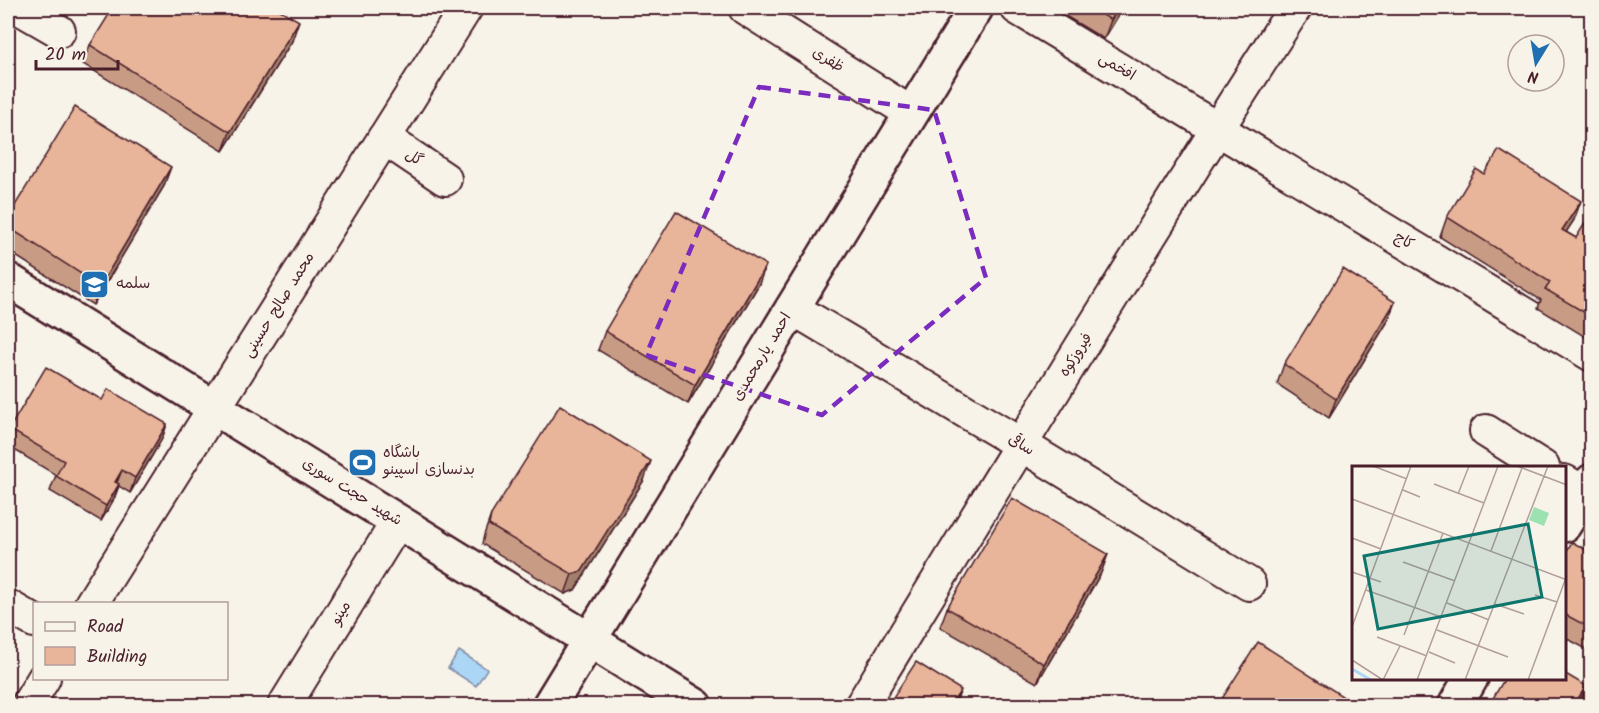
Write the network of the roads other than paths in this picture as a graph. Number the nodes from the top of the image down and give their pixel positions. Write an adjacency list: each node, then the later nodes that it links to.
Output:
1 (19, 8): 7 (street)
2 (745, 8): 8 (street, ظفری)
3 (976, 8): 8 (street, احمد یارمحمدی)
4 (1017, 8): 9 (street, افخمی)
5 (1294, 8): 9 (street, فیروزکوه)
6 (454, 12): 10 (street, محمد صالح حسینی)
7 (59, 31)
8 (911, 112): 13 (street, احمد یارمحمدی)
9 (1217, 127): 14 (street, کاج); 17 (street, فیروزکوه)
10 (384, 138): 11 (street, گل); 15 (street, محمد صالح حسینی)
11 (445, 179)
12 (8, 279): 15 (street, شهید حجت سوری)
13 (792, 308): 17 (street, ساقی); 26 (street, احمد یارمحمدی)
14 (1592, 355)
15 (214, 408): 20 (street, شهید حجت سوری); 23 (street, محمد صالح حسینی)
16 (1486, 431): 18 (street)
17 (1020, 444): 22 (street, ساقی); 33 (street, فیروزکوه)
18 (1541, 466)
19 (1583, 488): 21 (street)
20 (398, 521): 26 (street, شهید حجت سوری); 30 (street, مینو)
21 (1566, 521)
22 (1249, 584)
23 (92, 602)
24 (8, 606): 25 (street)
25 (33, 620)
26 (589, 640): 31 (street, احمد یارمحمدی); 32 (street, شهید حجت سوری)
27 (43, 680): 29 (street)
28 (1470, 680): 34 (street)
29 (27, 705)
30 (284, 705)
31 (549, 705)
32 (696, 705)
33 (861, 705)
34 (1455, 705)

